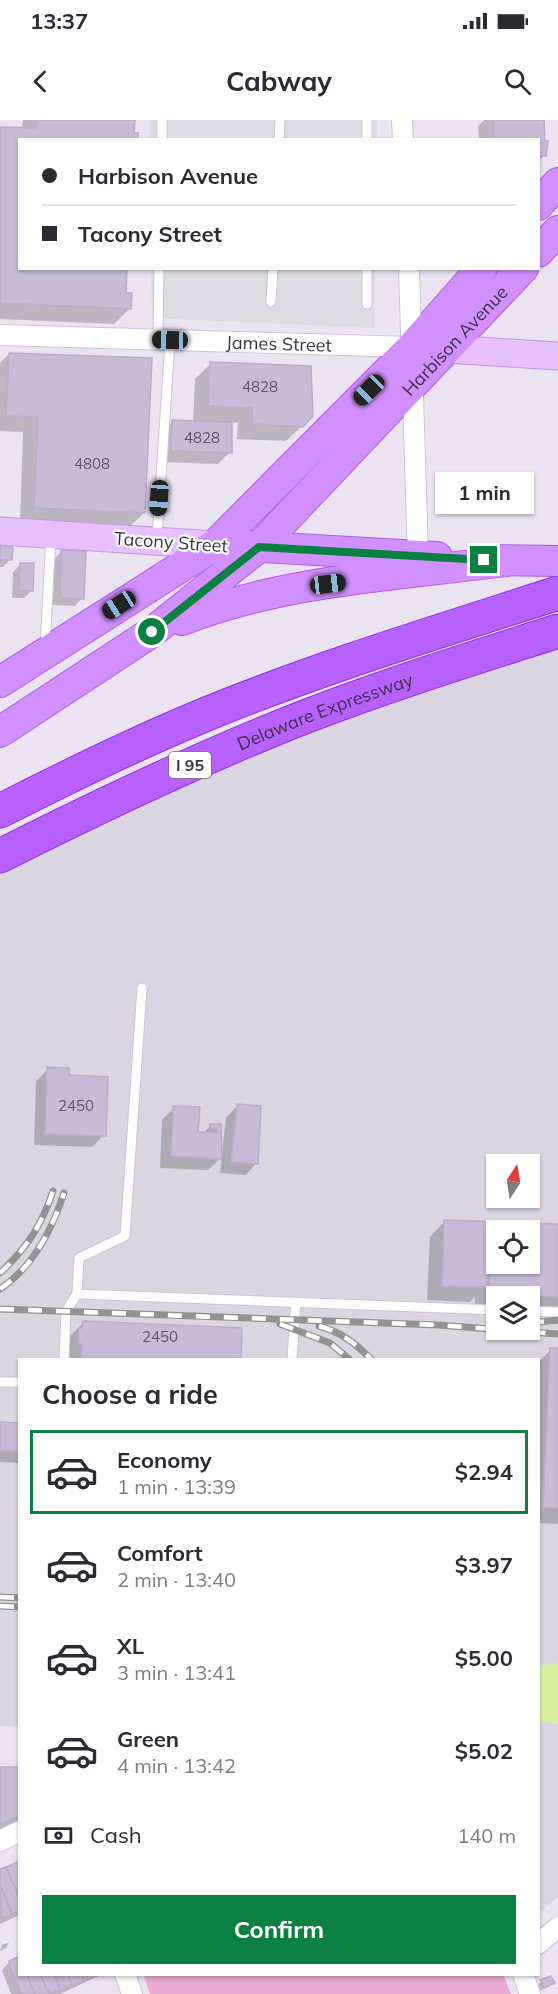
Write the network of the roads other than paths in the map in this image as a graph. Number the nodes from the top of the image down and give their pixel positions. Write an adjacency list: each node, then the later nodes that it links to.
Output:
1 (162, 120): 5 (lane)
2 (279, 120): 6 (lane)
3 (368, 120): 7 (lane)
4 (402, 120): 8 (street)
5 (162, 138)
6 (279, 138)
7 (367, 138)
8 (403, 138)
9 (558, 183): 10 (main road)
10 (540, 203)
11 (558, 231): 12 (main road)
12 (540, 250)
13 (159, 270): 22 (lane)
14 (273, 270): 19 (lane)
15 (367, 270): 20 (lane)
16 (409, 270): 23 (street)
17 (480, 270): 23 (main road, Harbison Avenue)
18 (521, 270): 24 (main road, Harbison Avenue)
19 (271, 302)
20 (367, 304)
21 (0, 335): 22 (street, James Street)
22 (164, 340): 23 (street, James Street); 29 (lane)
23 (412, 347): 24 (main road, James Street); 26 (street); 30 (main road, Harbison Avenue)
24 (447, 349): 25 (main road, James Street); 26 (main road, Harbison Avenue)
25 (558, 356)
26 (413, 383): 31 (main road, Harbison Avenue); 32 (street)
27 (0, 531): 28 (main road, Tacony Street)
28 (51, 534): 29 (main road, Tacony Street); 38 (lane)
29 (157, 541): 30 (main road, Tacony Street)
30 (215, 544): 31 (main road, Tacony Street); 38 (main road, Harbison Avenue)
31 (259, 547): 32 (main road, Tacony Street); 37 (main road, Harbison Avenue)
32 (418, 556): 33 (main road, Tacony Street)
33 (506, 561): 34 (main road, Tacony Street); 37 (main road)
34 (558, 561)
35 (558, 593): 41 (highway, Delaware Expressway / I 95)
36 (558, 631): 42 (highway, Delaware Expressway / I 95)
37 (152, 632): 40 (main road, Harbison Avenue)
38 (45, 653): 39 (main road, Harbison Avenue)
39 (0, 682)
40 (0, 732)
41 (0, 811)
42 (0, 856)
43 (142, 988): 44 (lane)
44 (77, 1294): 45 (lane); 49 (lane)
45 (296, 1302): 46 (lane); 50 (lane)
46 (486, 1310)
47 (540, 1311): 48 (lane)
48 (558, 1312)
49 (64, 1358)
50 (292, 1358)
51 (0, 1382): 52 (lane)
52 (18, 1382)
53 (18, 1832): 54 (street)
54 (0, 1840)
55 (558, 1927): 56 (street)
56 (540, 1942)
57 (126, 1976): 59 (street)
58 (524, 1976): 60 (street)
59 (132, 1994)
60 (531, 1994)

